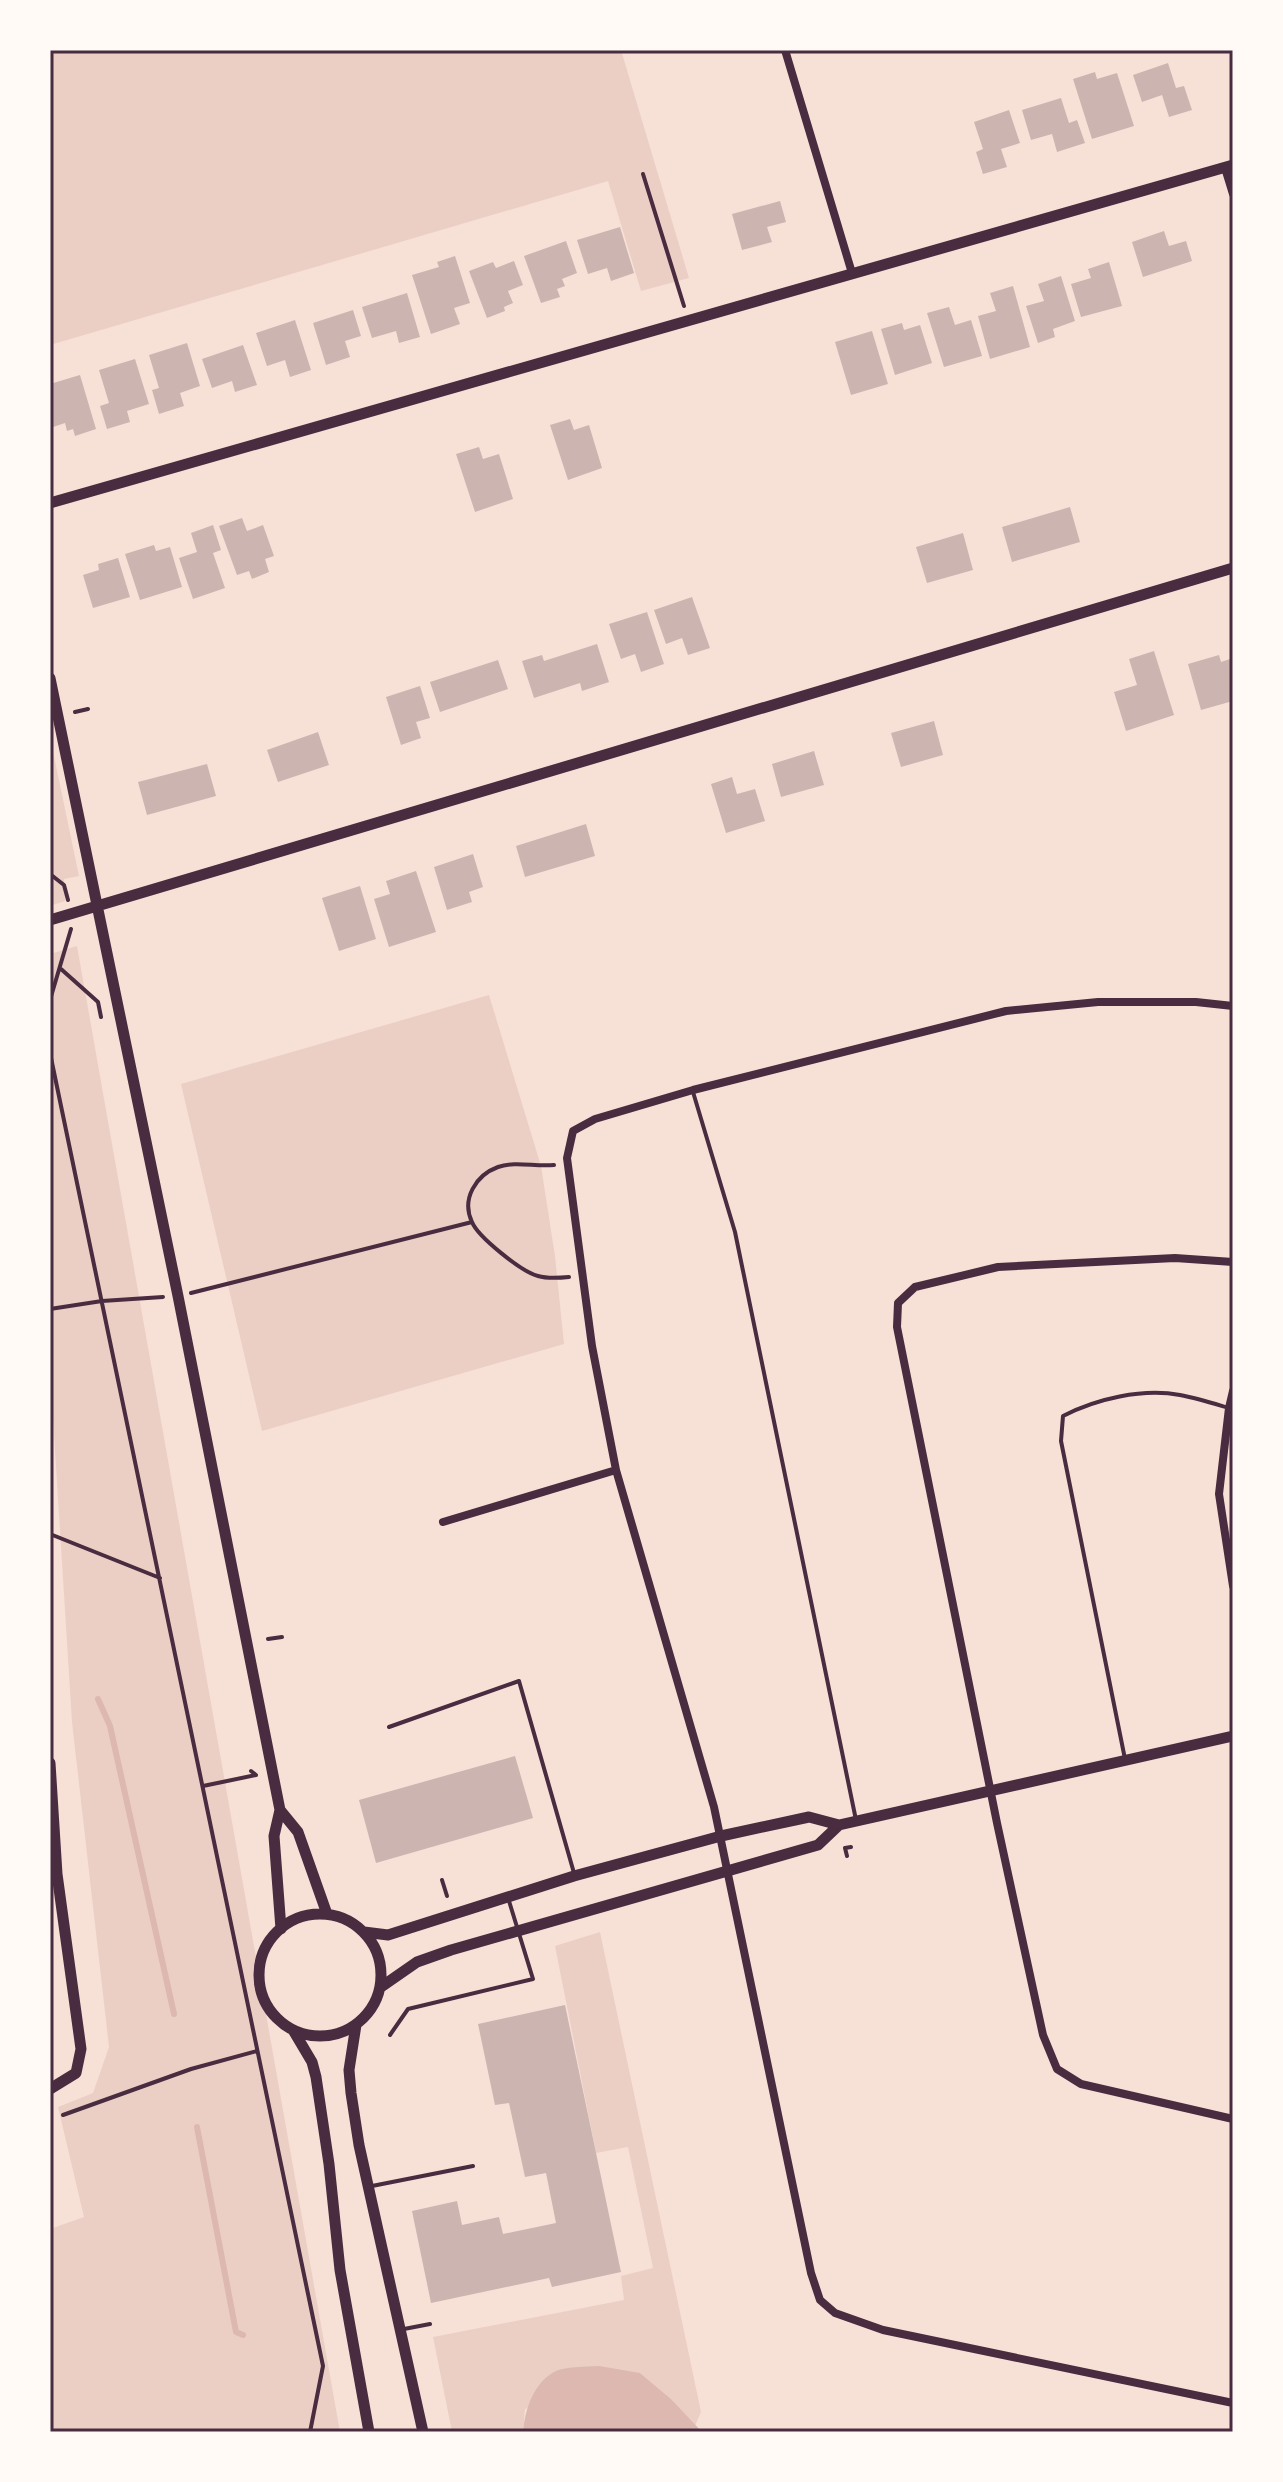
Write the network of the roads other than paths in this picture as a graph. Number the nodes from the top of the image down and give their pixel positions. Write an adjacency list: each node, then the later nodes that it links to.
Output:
1 (785, 50): 4 (street)
2 (1229, 167): 3 (street); 4 (street)
3 (1233, 194)
4 (852, 273): 5 (street)
5 (50, 503)
6 (1233, 568): 8 (street)
7 (50, 678): 8 (street)
8 (96, 906): 9 (street); 23 (street)
9 (50, 920)
10 (1233, 1006): 11 (street)
11 (693, 1090): 15 (street); 24 (lane)
12 (1233, 1262): 22 (street)
13 (1233, 1391): 14 (street)
14 (1229, 1408): 17 (street); 20 (lane)
15 (616, 1470): 16 (street); 26 (street)
16 (443, 1522)
17 (1233, 1586)
18 (389, 1727): 28 (lane)
19 (1233, 1736): 20 (street)
20 (1125, 1759): 22 (street)
21 (50, 1763): 38 (street)
22 (991, 1789): 24 (street); 39 (street)
23 (280, 1810): 30 (street); 31 (street)
24 (856, 1820): 25 (street)
25 (839, 1825): 26 (street); 27 (street)
26 (721, 1836): 27 (street); 28 (street)
27 (728, 1870): 32 (street); 44 (street)
28 (574, 1876): 29 (street)
29 (508, 1897): 32 (lane); 33 (street)
30 (327, 1914): 31 (street); 33 (street)
31 (281, 1929): 36 (street)
32 (518, 1929): 34 (street); 37 (lane)
33 (364, 1932): 34 (street)
34 (381, 1987): 35 (street)
35 (356, 2025): 36 (street); 41 (street)
36 (293, 2030): 45 (street)
37 (390, 2035)
38 (50, 2089)
39 (1233, 2119)
40 (473, 2166): 41 (lane)
41 (369, 2186): 43 (street)
42 (430, 2324): 43 (lane)
43 (402, 2330): 46 (street)
44 (1233, 2403)
45 (369, 2432)
46 (423, 2432)

